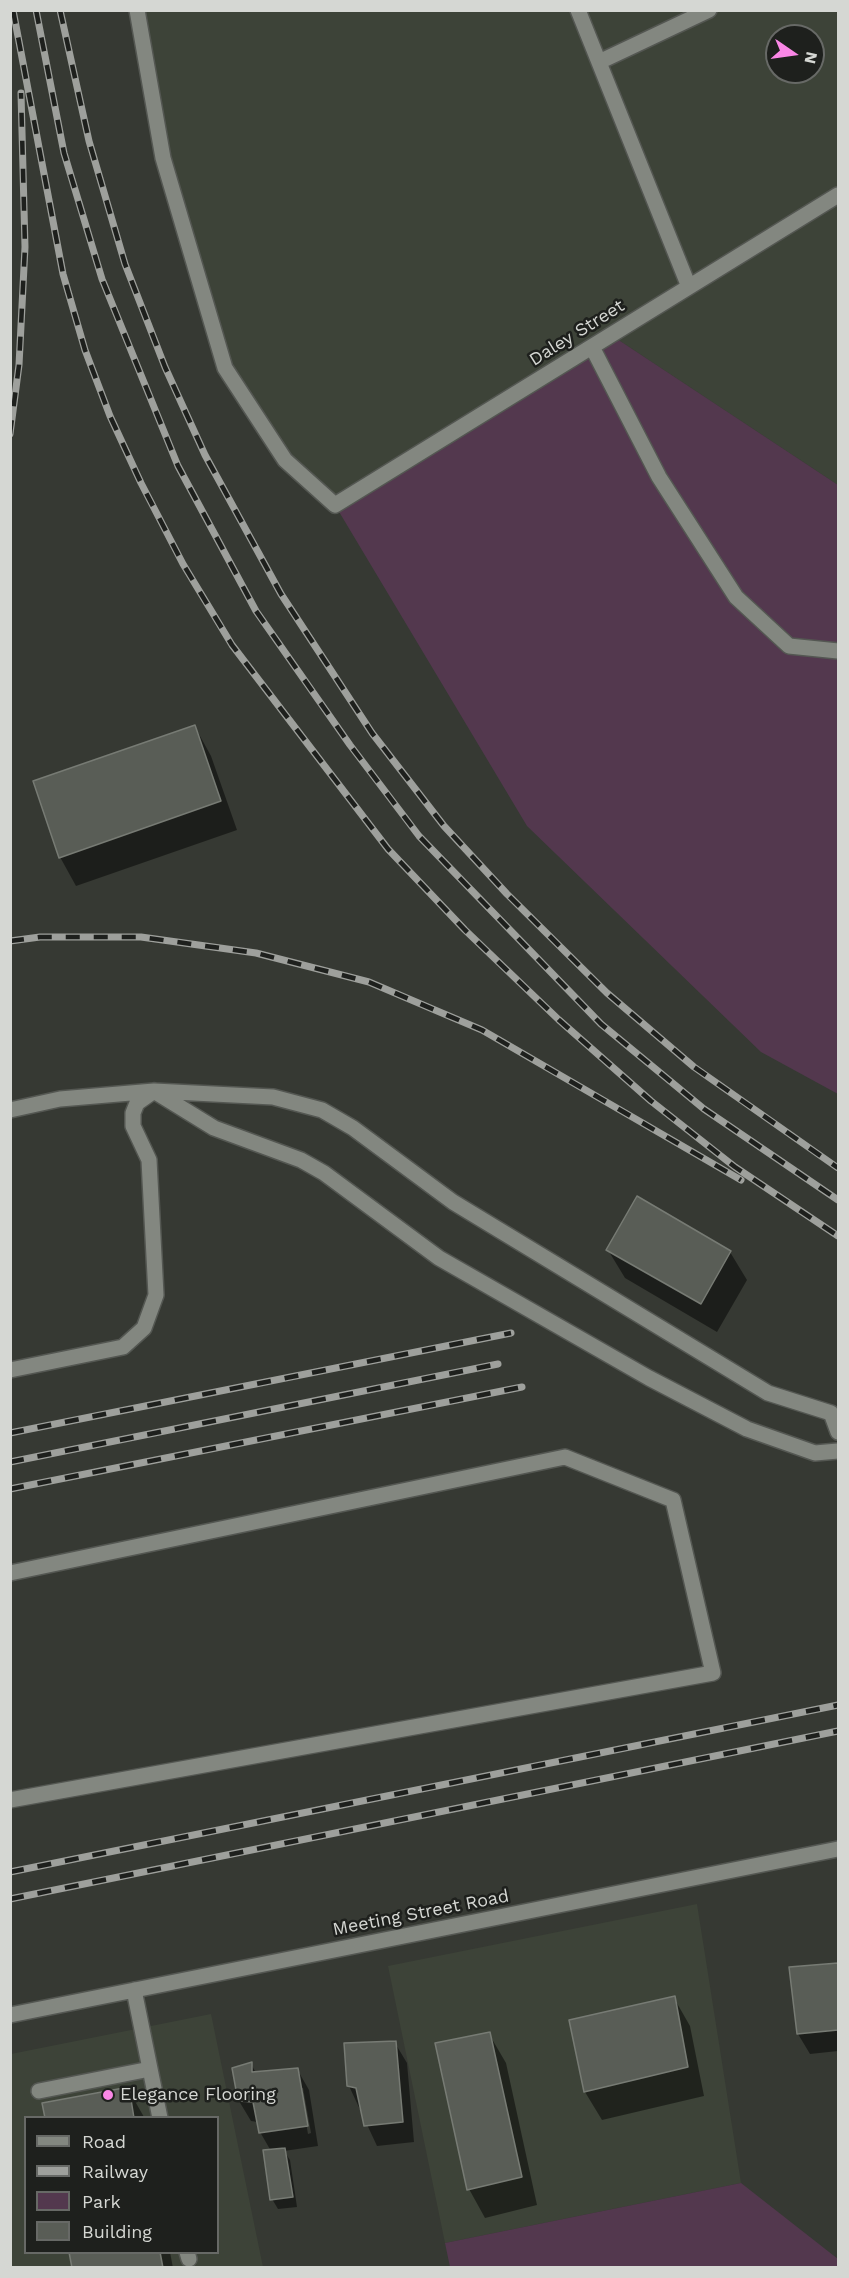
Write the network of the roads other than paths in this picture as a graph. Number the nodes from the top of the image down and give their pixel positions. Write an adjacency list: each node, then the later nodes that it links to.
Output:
1 (137, 10): 7 (street, Daley Street)
2 (578, 10): 4 (street)
3 (709, 10): 4 (street)
4 (599, 62): 6 (street)
5 (838, 195): 6 (street, Daley Street)
6 (689, 287): 7 (street, Daley Street)
7 (592, 347): 8 (street)
8 (838, 651)
9 (154, 1091): 10 (street); 11 (street); 12 (street); 13 (street)
10 (10, 1110)
11 (10, 1370)
12 (838, 1432)
13 (838, 1451)
14 (10, 1573): 15 (street)
15 (10, 1800)
16 (838, 1849): 17 (street, Meeting Street Road)
17 (134, 1990): 18 (street, Meeting Street Road); 19 (street)
18 (10, 2014)
19 (150, 2069): 20 (street); 21 (street)
20 (39, 2091)
21 (160, 2116)

